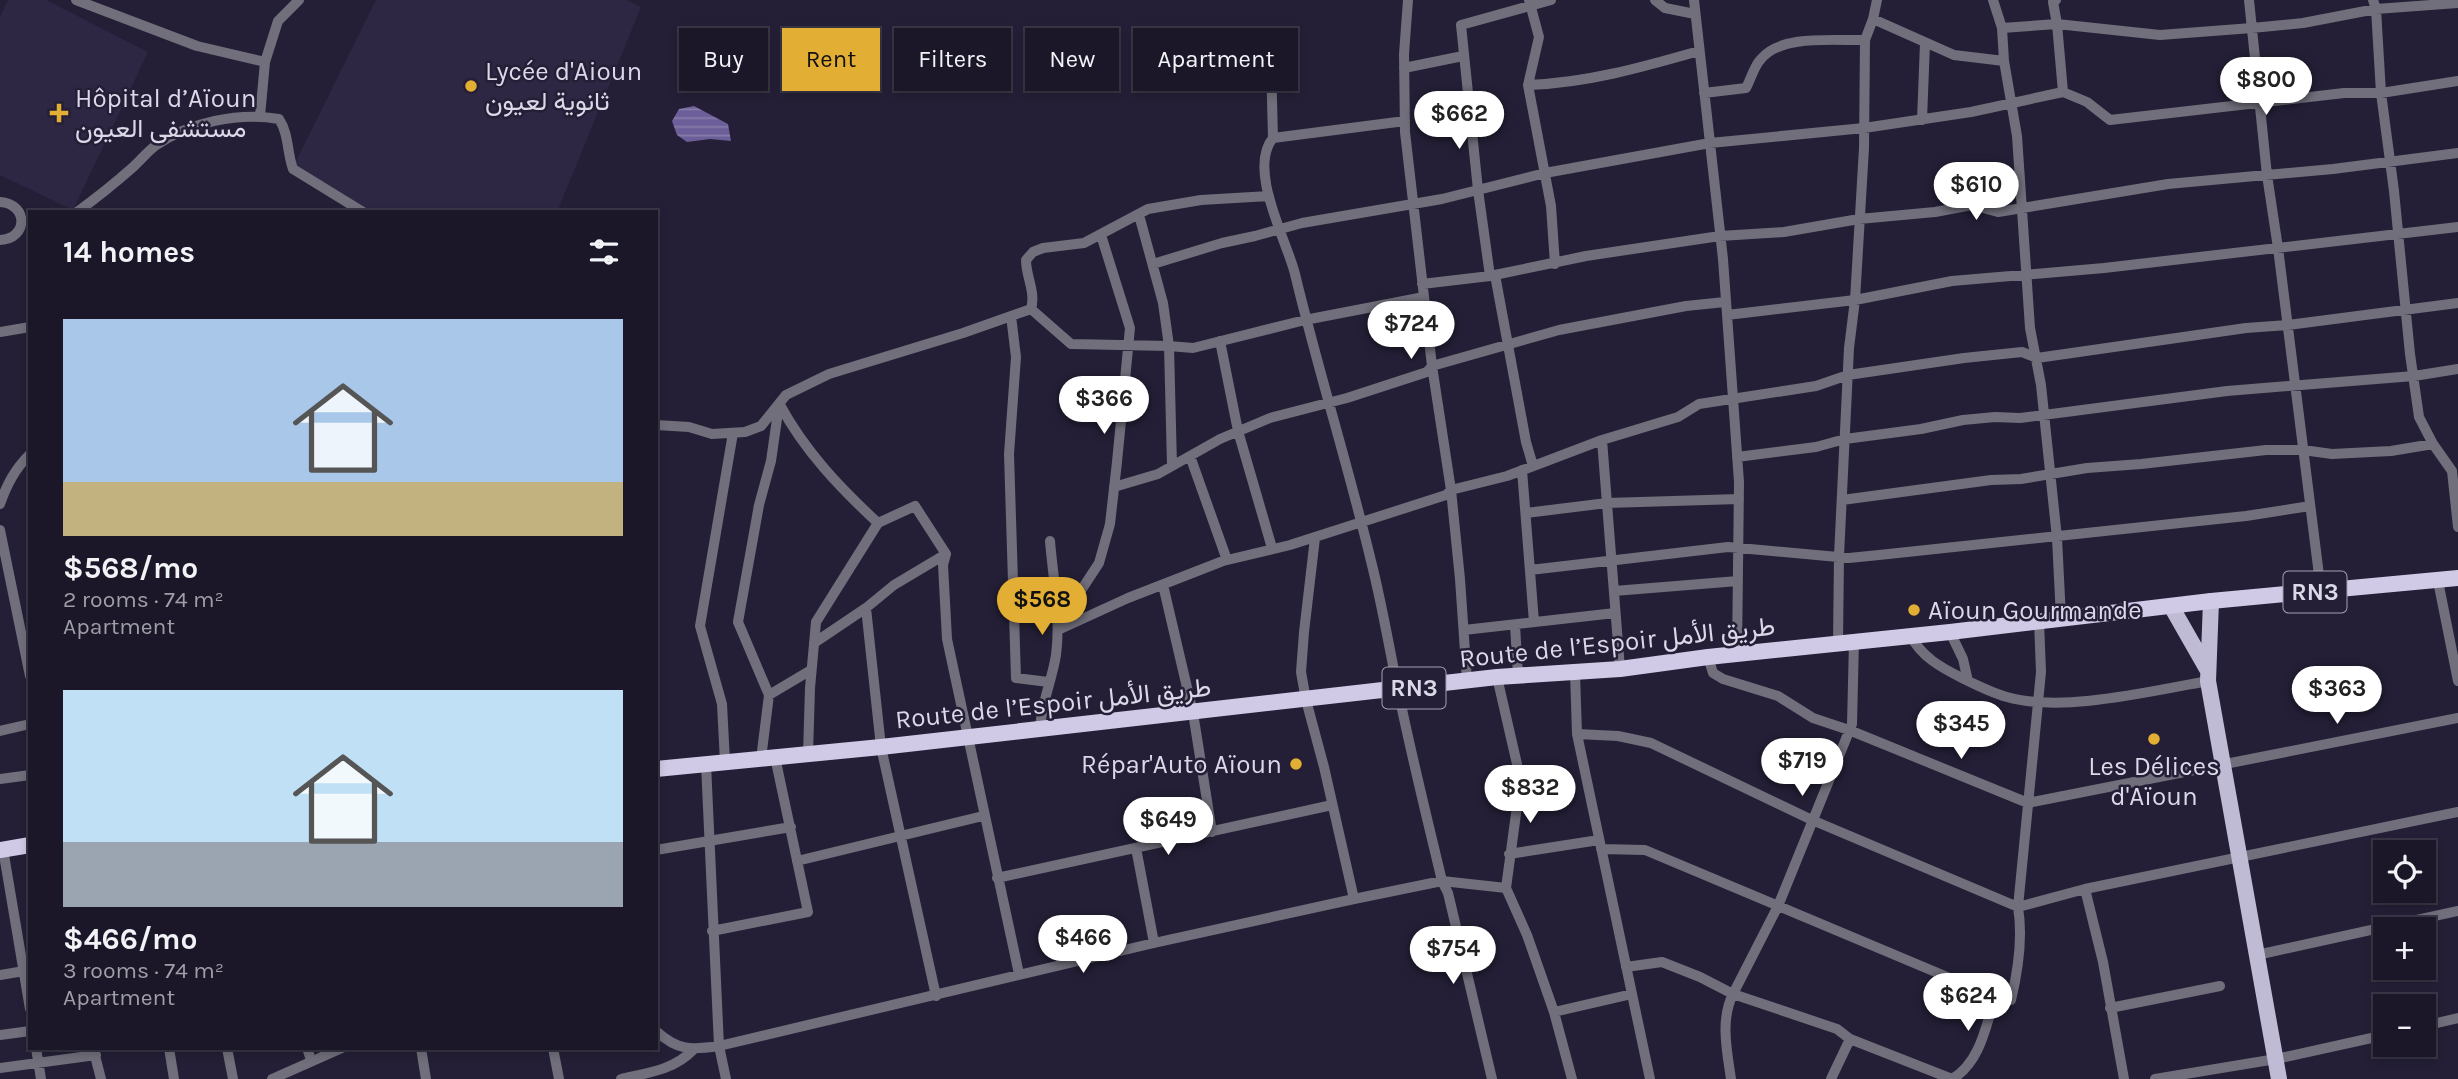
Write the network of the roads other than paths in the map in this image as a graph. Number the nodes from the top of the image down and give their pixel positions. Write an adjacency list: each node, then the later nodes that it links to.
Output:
1 (76, 0): 24 (street)
2 (299, 0): 24 (street)
3 (1408, 0): 25 (street)
4 (1551, 0): 11 (street)
5 (1655, 0): 14 (street)
6 (1694, 0): 14 (street)
7 (1877, 0): 15 (street)
8 (1993, 0): 17 (street)
9 (2056, 0): 16 (street)
10 (2249, 0): 18 (street)
11 (1530, 3): 22 (street); 27 (street)
12 (2458, 3): 13 (street)
13 (2375, 5): 18 (street); 31 (street)
14 (1695, 14): 21 (street)
15 (1874, 19): 19 (street); 20 (street)
16 (2057, 24): 17 (street); 18 (street); 29 (street)
17 (2002, 28): 23 (street)
18 (2252, 28): 33 (street)
19 (1865, 40): 30 (street); 37 (street)
20 (1925, 43): 23 (street); 35 (street)
21 (1699, 51): 27 (street); 30 (street)
22 (1464, 56): 25 (street); 44 (street)
23 (2004, 61): 32 (street)
24 (265, 62): 34 (street)
25 (1404, 68): 36 (street)
26 (2458, 80): 31 (street)
27 (1528, 85): 42 (street)
28 (1272, 91): 38 (street)
29 (2063, 92): 32 (street); 33 (street)
30 (1704, 93): 39 (street)
31 (2381, 93): 33 (street); 41 (street)
32 (2012, 103): 35 (street); 48 (street)
33 (2259, 103): 43 (street)
34 (260, 116): 49 (street); 50 (street)
35 (1922, 120): 37 (street)
36 (1405, 121): 38 (street); 47 (street)
37 (1864, 128): 39 (street); 53 (street)
38 (1273, 138): 45 (street)
39 (1710, 143): 42 (street); 59 (street)
40 (2458, 153): 41 (street)
41 (2390, 162): 43 (street); 57 (street)
42 (1545, 173): 44 (street); 63 (street)
43 (2267, 175): 48 (street); 61 (street)
44 (1478, 190): 47 (street); 64 (street)
45 (1269, 196): 52 (street); 55 (street)
46 (6, 203): 51 (street); 60 (street)
47 (1412, 203): 55 (street); 66 (street)
48 (2021, 208): 53 (street); 65 (street)
49 (80, 210)
50 (360, 210)
51 (28, 214)
52 (1139, 215): 58 (street); 62 (street)
53 (1859, 219): 59 (street); 68 (street)
54 (2458, 227): 57 (street)
55 (1280, 230): 62 (street); 75 (street)
56 (28, 232): 60 (street)
57 (2399, 233): 61 (street); 72 (street)
58 (1101, 235): 71 (street); 81 (street)
59 (1720, 236): 63 (street); 69 (street)
60 (6, 240)
61 (2278, 248): 65 (street); 76 (street)
62 (1153, 264): 82 (street)
63 (1555, 264): 64 (street)
64 (1493, 275): 66 (street); 80 (street)
65 (2025, 275): 68 (street); 83 (street)
66 (1422, 284): 67 (street)
67 (1424, 297): 75 (street); 84 (street)
68 (1855, 300): 73 (street); 86 (street)
69 (1725, 302): 73 (street); 80 (street)
70 (2458, 303): 72 (street)
71 (1031, 309): 74 (street); 81 (street)
72 (2406, 311): 76 (street); 87 (street)
73 (1727, 314): 89 (street)
74 (1011, 316): 91 (street); 162 (street)
75 (1305, 320): 79 (street); 90 (street)
76 (2288, 325): 83 (street); 88 (street)
77 (28, 327): 78 (street)
78 (0, 332)
79 (1220, 341): 82 (street); 94 (street)
80 (1508, 344): 84 (street); 104 (street)
81 (1130, 345): 82 (street); 108 (street)
82 (1169, 346): 103 (street)
83 (2036, 358): 86 (street); 92 (street)
84 (1432, 366): 90 (street); 109 (street)
85 (2458, 369): 87 (street)
86 (1848, 375): 89 (street); 96 (street)
87 (2414, 376): 88 (street); 98 (street)
88 (2295, 385): 92 (street); 99 (street)
89 (1732, 398): 97 (street); 102 (street)
90 (1330, 402): 94 (street); 117 (street)
91 (779, 404): 95 (street); 116 (street); 164 (street)
92 (2044, 413): 96 (street); 107 (street)
93 (658, 425): 95 (street)
94 (1238, 431): 101 (street); 123 (street)
95 (733, 433): 178 (street)
96 (1845, 439): 102 (street); 111 (street)
97 (1602, 440): 104 (street); 112 (street)
98 (2433, 444): 99 (street); 105 (street)
99 (2303, 450): 107 (street); 114 (street)
100 (28, 456): 113 (street)
101 (1190, 456): 103 (street); 127 (street)
102 (1737, 457): 110 (street)
103 (1172, 466): 108 (street)
104 (1533, 466): 106 (street)
105 (2455, 469): 118 (street)
106 (1521, 470): 109 (street); 115 (street)
107 (2050, 473): 111 (street); 121 (street)
108 (1114, 487): 144 (street)
109 (1451, 490): 117 (street); 145 (street)
110 (1739, 499): 112 (street); 124 (street)
111 (1842, 500): 126 (street)
112 (1607, 503): 115 (street); 128 (street)
113 (0, 504)
114 (2310, 506): 121 (street); 135 (street)
115 (1526, 513): 129 (street)
116 (877, 523): 125 (street); 149 (street)
117 (1362, 523): 120 (street); 163 (street)
118 (2458, 527)
119 (0, 530): 152 (street)
120 (1315, 538): 123 (street); 165 (street)
121 (2057, 538): 126 (street); 140 (street)
122 (1049, 541): 144 (street)
123 (1272, 548): 127 (street)
124 (1739, 549): 126 (street); 128 (street); 132 (street)
125 (946, 554): 138 (street); 174 (street)
126 (1839, 556): 148 (street)
127 (1227, 560): 133 (street)
128 (1612, 561): 129 (street); 134 (street)
129 (1530, 570): 142 (street)
130 (2458, 578): 131 (highway, Route de l’Espoir طريق الأمل / RN3)
131 (2438, 580): 135 (highway, Route de l’Espoir طريق الأمل / RN3); 161 (street)
132 (1738, 581): 134 (street); 150 (street)
133 (1163, 585): 144 (street); 167 (street)
134 (1614, 591): 139 (street)
135 (2321, 592): 136 (highway, Route de l’Espoir طريق الأمل / RN3)
136 (2211, 601): 137 (highway, Route de l’Espoir طريق الأمل / RN3); 156 (main road)
137 (2171, 606): 140 (highway, Route de l’Espoir طريق الأمل / RN3); 156 (main road)
138 (866, 608): 149 (street); 175 (street)
139 (1615, 613): 142 (street); 153 (street)
140 (2061, 618): 141 (highway, Route de l’Espoir طريق الأمل / RN3)
141 (2039, 621): 146 (highway, Route de l’Espoir طريق الأمل / RN3); 166 (street)
142 (1534, 622): 143 (street)
143 (1515, 625): 145 (street); 157 (street)
144 (1058, 630): 162 (street)
145 (1464, 630): 159 (street)
146 (1950, 632): 147 (highway, Route de l’Espoir طريق الأمل / RN3); 160 (street)
147 (1910, 635): 148 (highway, Route de l’Espoir طريق الأمل / RN3); 160 (street)
148 (1846, 642): 150 (highway, Route de l’Espoir طريق الأمل / RN3); 171 (street)
149 (814, 643): 154 (street)
150 (1737, 654): 151 (highway, Route de l’Espoir طريق الأمل / RN3)
151 (1708, 657): 153 (highway, Route de l’Espoir طريق الأمل / RN3); 171 (street)
152 (28, 666)
153 (1620, 669): 155 (highway, Route de l’Espoir طريق الأمل / RN3)
154 (811, 670): 164 (street); 176 (street)
155 (1575, 673): 157 (highway, Route de l’Espoir طريق الأمل / RN3); 173 (street)
156 (2208, 675): 166 (street); 179 (main road)
157 (1518, 676): 158 (highway, Route de l’Espoir طريق الأمل / RN3)
158 (1497, 677): 159 (highway, Route de l’Espoir طريق الأمل / RN3); 198 (street)
159 (1467, 681): 163 (highway, Route de l’Espoir طريق الأمل / RN3)
160 (1968, 681): 166 (street)
161 (2458, 681)
162 (1048, 682): 170 (street)
163 (1398, 690): 165 (highway, Route de l’Espoir طريق الأمل / RN3); 202 (street)
164 (769, 695): 177 (street)
165 (1306, 700): 167 (highway, Route de l’Espoir طريق الأمل / RN3); 185 (street)
166 (2038, 702): 184 (street)
167 (1193, 713): 170 (highway, Route de l’Espoir طريق الأمل / RN3); 190 (street)
168 (2458, 718): 179 (street)
169 (28, 724): 172 (street)
170 (1040, 730): 174 (highway, Route de l’Espoir طريق الأمل / RN3)
171 (1849, 730): 184 (street); 188 (street)
172 (0, 731)
173 (1577, 734): 188 (street); 194 (street)
174 (969, 737): 175 (highway, Route de l’Espoir طريق الأمل / RN3); 187 (street)
175 (881, 747): 176 (highway, Route de l’Espoir طريق الأمل / RN3); 191 (street)
176 (808, 755): 177 (highway, Route de l’Espoir طريق الأمل / RN3)
177 (768, 758): 178 (highway, Route de l’Espoir طريق الأمل / RN3); 189 (street)
178 (724, 762): 180 (highway, Route de l’Espoir طريق الأمل / RN3)
179 (2222, 763): 184 (street); 199 (main road)
180 (706, 764): 181 (highway, Route de l’Espoir طريق الأمل / RN3); 192 (street)
181 (658, 769)
182 (28, 775): 183 (street)
183 (0, 779)
184 (2028, 803): 207 (street)
185 (1332, 805): 190 (street); 205 (street)
186 (2458, 812): 199 (street)
187 (984, 816): 191 (street); 201 (street)
188 (1812, 820): 206 (street); 207 (street)
189 (791, 827): 192 (street); 200 (street)
190 (1212, 832): 195 (street)
191 (899, 837): 200 (street); 222 (street)
192 (709, 842): 197 (street); 211 (street)
193 (28, 845): 196 (highway)
194 (1600, 845): 198 (street); 206 (street); 214 (street)
195 (1136, 848): 201 (street); 212 (street)
196 (2, 849): 208 (street)
197 (658, 850)
198 (1509, 854): 203 (street)
199 (2240, 858): 204 (street); 213 (main road)
200 (797, 861): 211 (street)
201 (997, 878): 217 (street)
202 (1442, 881): 203 (street); 205 (street); 257 (street)
203 (1506, 888): 225 (street)
204 (2085, 889): 207 (street); 224 (street)
205 (1354, 899): 212 (street)
206 (1778, 906): 221 (street); 223 (street)
207 (2018, 907): 223 (street)
208 (12, 909): 209 (street); 215 (street)
209 (0, 911)
210 (2458, 911): 213 (street)
211 (712, 931): 233 (street)
212 (1154, 943): 217 (street)
213 (2257, 955): 243 (main road)
214 (1626, 967): 220 (street); 221 (street)
215 (26, 970): 216 (street); 219 (street)
216 (0, 975)
217 (1019, 975): 222 (street)
218 (2220, 986): 224 (street)
219 (28, 990)
220 (1632, 994): 225 (street); 259 (street)
221 (1733, 994): 232 (street); 260 (street)
222 (936, 996): 233 (street)
223 (1995, 997): 232 (street)
224 (2110, 1008): 262 (street)
225 (1553, 1012): 258 (street)
226 (2458, 1018): 227 (street)
227 (2436, 1023)
228 (28, 1031): 230 (street)
229 (658, 1032): 234 (street)
230 (0, 1035)
231 (2373, 1038): 243 (street)
232 (1850, 1039): 261 (street)
233 (719, 1046): 234 (street); 256 (street)
234 (693, 1049): 247 (street)
235 (36, 1050): 245 (street)
236 (169, 1050): 250 (street)
237 (227, 1050): 251 (street)
238 (308, 1050): 244 (street)
239 (337, 1050): 244 (street)
240 (421, 1050): 253 (street)
241 (553, 1050): 254 (street)
242 (94, 1051): 245 (street); 249 (street)
243 (2276, 1059): 263 (street); 264 (main road)
244 (311, 1060): 252 (street)
245 (38, 1062): 246 (street); 248 (street)
246 (0, 1068)
247 (662, 1074): 255 (street)
248 (41, 1079)
249 (101, 1079)
250 (174, 1079)
251 (233, 1079)
252 (272, 1079)
253 (426, 1079)
254 (559, 1079)
255 (621, 1079)
256 (726, 1079)
257 (1492, 1079)
258 (1572, 1079)
259 (1650, 1079)
260 (1731, 1079)
261 (1831, 1079)
262 (2124, 1079)
263 (2155, 1079)
264 (2279, 1079)

